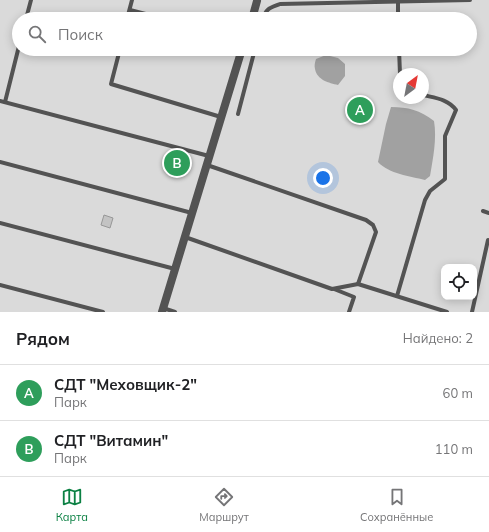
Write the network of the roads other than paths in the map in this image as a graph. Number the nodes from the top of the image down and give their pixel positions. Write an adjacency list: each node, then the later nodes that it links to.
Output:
1 (31, 0): 7 (lane)
2 (132, 0): 6 (lane)
3 (470, 0): 5 (lane)
4 (257, 1): 9 (street)
5 (398, 2): 10 (lane); 11 (lane)
6 (130, 10): 8 (lane)
7 (28, 12)
8 (138, 12)
9 (254, 12)
10 (265, 12)
11 (398, 12)
12 (16, 56): 19 (lane)
13 (118, 56): 21 (lane)
14 (240, 56): 21 (street)
15 (253, 56): 20 (lane)
16 (399, 56): 17 (lane)
17 (400, 68)
18 (429, 96): 34 (lane)
19 (2, 102): 22 (lane)
20 (238, 114)
21 (222, 117): 22 (street)
22 (208, 161): 25 (street); 31 (lane)
23 (0, 162): 25 (lane)
24 (483, 211): 26 (lane)
25 (192, 213): 28 (street)
26 (489, 213)
27 (0, 223): 30 (lane)
28 (185, 237): 30 (street); 33 (lane)
29 (488, 240): 40 (lane)
30 (175, 269): 35 (street)
31 (358, 284): 33 (lane); 34 (lane)
32 (0, 285): 36 (lane)
33 (332, 289): 38 (lane)
34 (397, 296): 39 (lane)
35 (162, 310): 37 (lane)
36 (103, 312)
37 (175, 312)
38 (349, 312)
39 (446, 312)
40 (472, 312)

